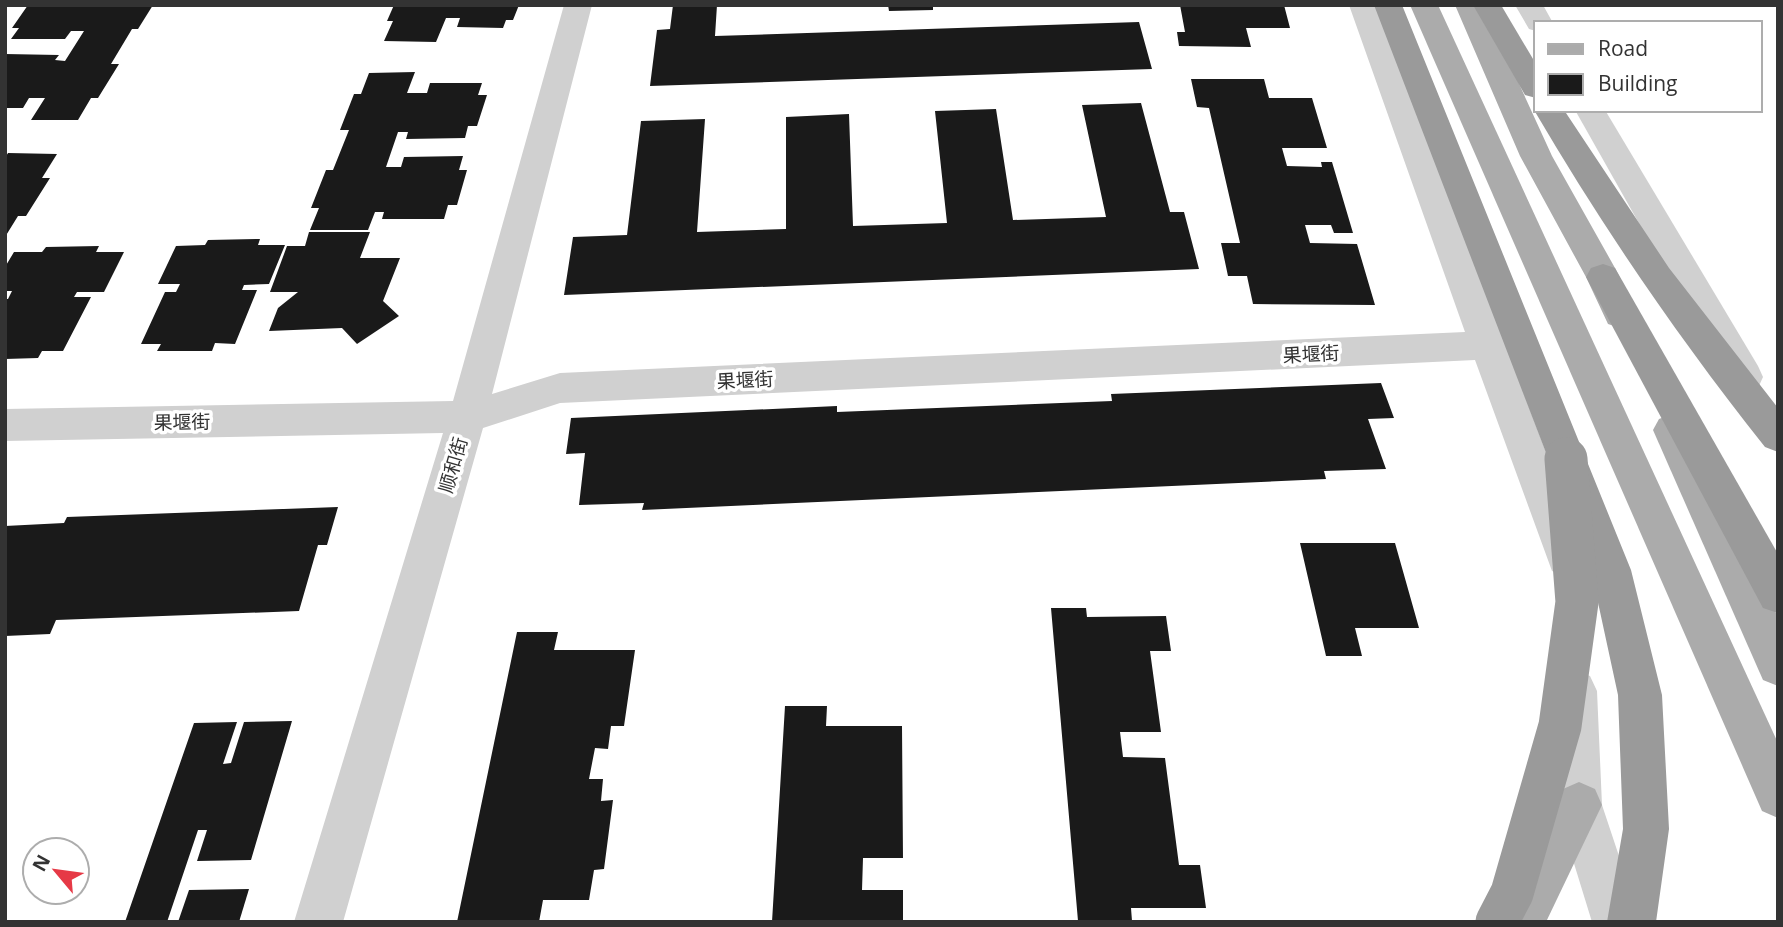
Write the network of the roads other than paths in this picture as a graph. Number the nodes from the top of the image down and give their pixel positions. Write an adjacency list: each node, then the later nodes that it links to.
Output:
1 (578, 5): 14 (street, 顺和街)
2 (1363, 5): 13 (street)
3 (1388, 5): 17 (highway)
4 (1424, 5): 20 (main road)
5 (1468, 5): 12 (main road)
6 (1487, 5): 9 (highway)
7 (1529, 5): 8 (street)
8 (1538, 21)
9 (1534, 85)
10 (1550, 112): 16 (highway)
11 (1591, 112): 16 (street)
12 (1603, 277): 18 (highway); 19 (main road)
13 (1488, 345): 14 (street, 果堰街); 21 (street)
14 (467, 417): 15 (street, 果堰街); 22 (street, 顺和街)
15 (5, 425)
16 (1778, 434)
17 (1566, 459): 23 (highway, bridge); 26 (highway)
18 (1778, 594)
19 (1778, 665)
20 (1778, 795)
21 (1579, 804): 24 (main road); 25 (street)
22 (318, 922)
23 (1497, 922)
24 (1520, 922)
25 (1617, 922)
26 (1630, 922)

